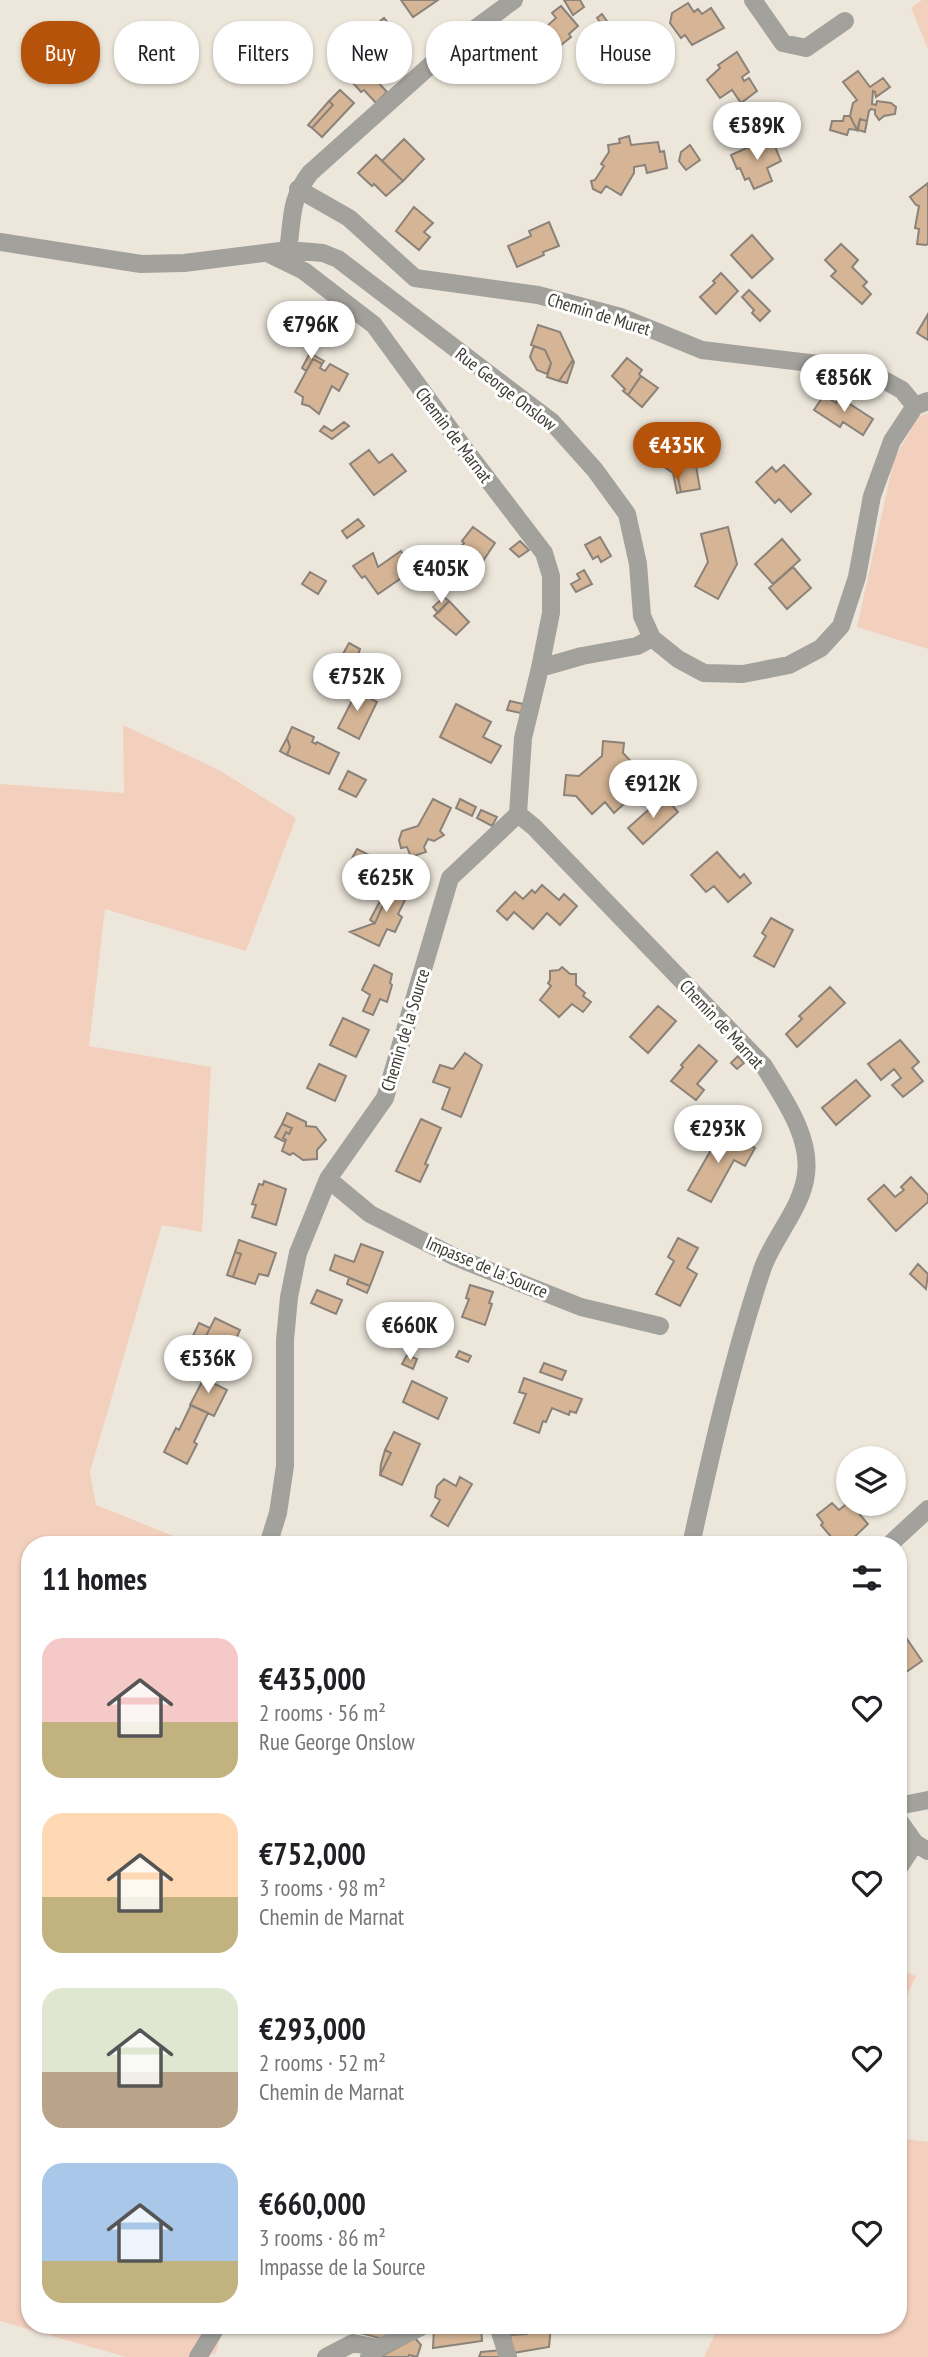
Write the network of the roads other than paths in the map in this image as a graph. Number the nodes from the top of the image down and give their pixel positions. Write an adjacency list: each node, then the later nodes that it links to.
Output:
1 (514, 0): 4 (street)
2 (752, 0): 3 (street)
3 (845, 21)
4 (299, 189): 6 (street); 8 (street, Chemin de Muret)
5 (0, 242): 7 (street, Rue George Onslow)
6 (288, 250): 7 (street, Rue George Onslow); 9 (street, Rue George Onslow)
7 (267, 253): 10 (street, Chemin de Marnat)
8 (922, 404): 9 (street)
9 (652, 638): 10 (street)
10 (540, 668): 11 (street, Chemin de Marnat)
11 (518, 814): 12 (street, Chemin de la Source); 16 (street, Chemin de Marnat)
12 (328, 1179): 13 (street, Impasse de la Source); 15 (street, Chemin de la Source)
13 (660, 1326)
14 (928, 1508): 17 (street)
15 (271, 1536)
16 (693, 1536)
17 (898, 1536)
18 (928, 1800): 19 (street)
19 (907, 1804)
20 (907, 1830): 21 (street)
21 (922, 1847): 22 (street)
22 (907, 1861)
23 (212, 2334): 27 (street)
24 (408, 2334): 26 (street)
25 (501, 2334): 29 (street)
26 (374, 2353): 28 (street)
27 (198, 2357)
28 (326, 2357)
29 (508, 2357)

